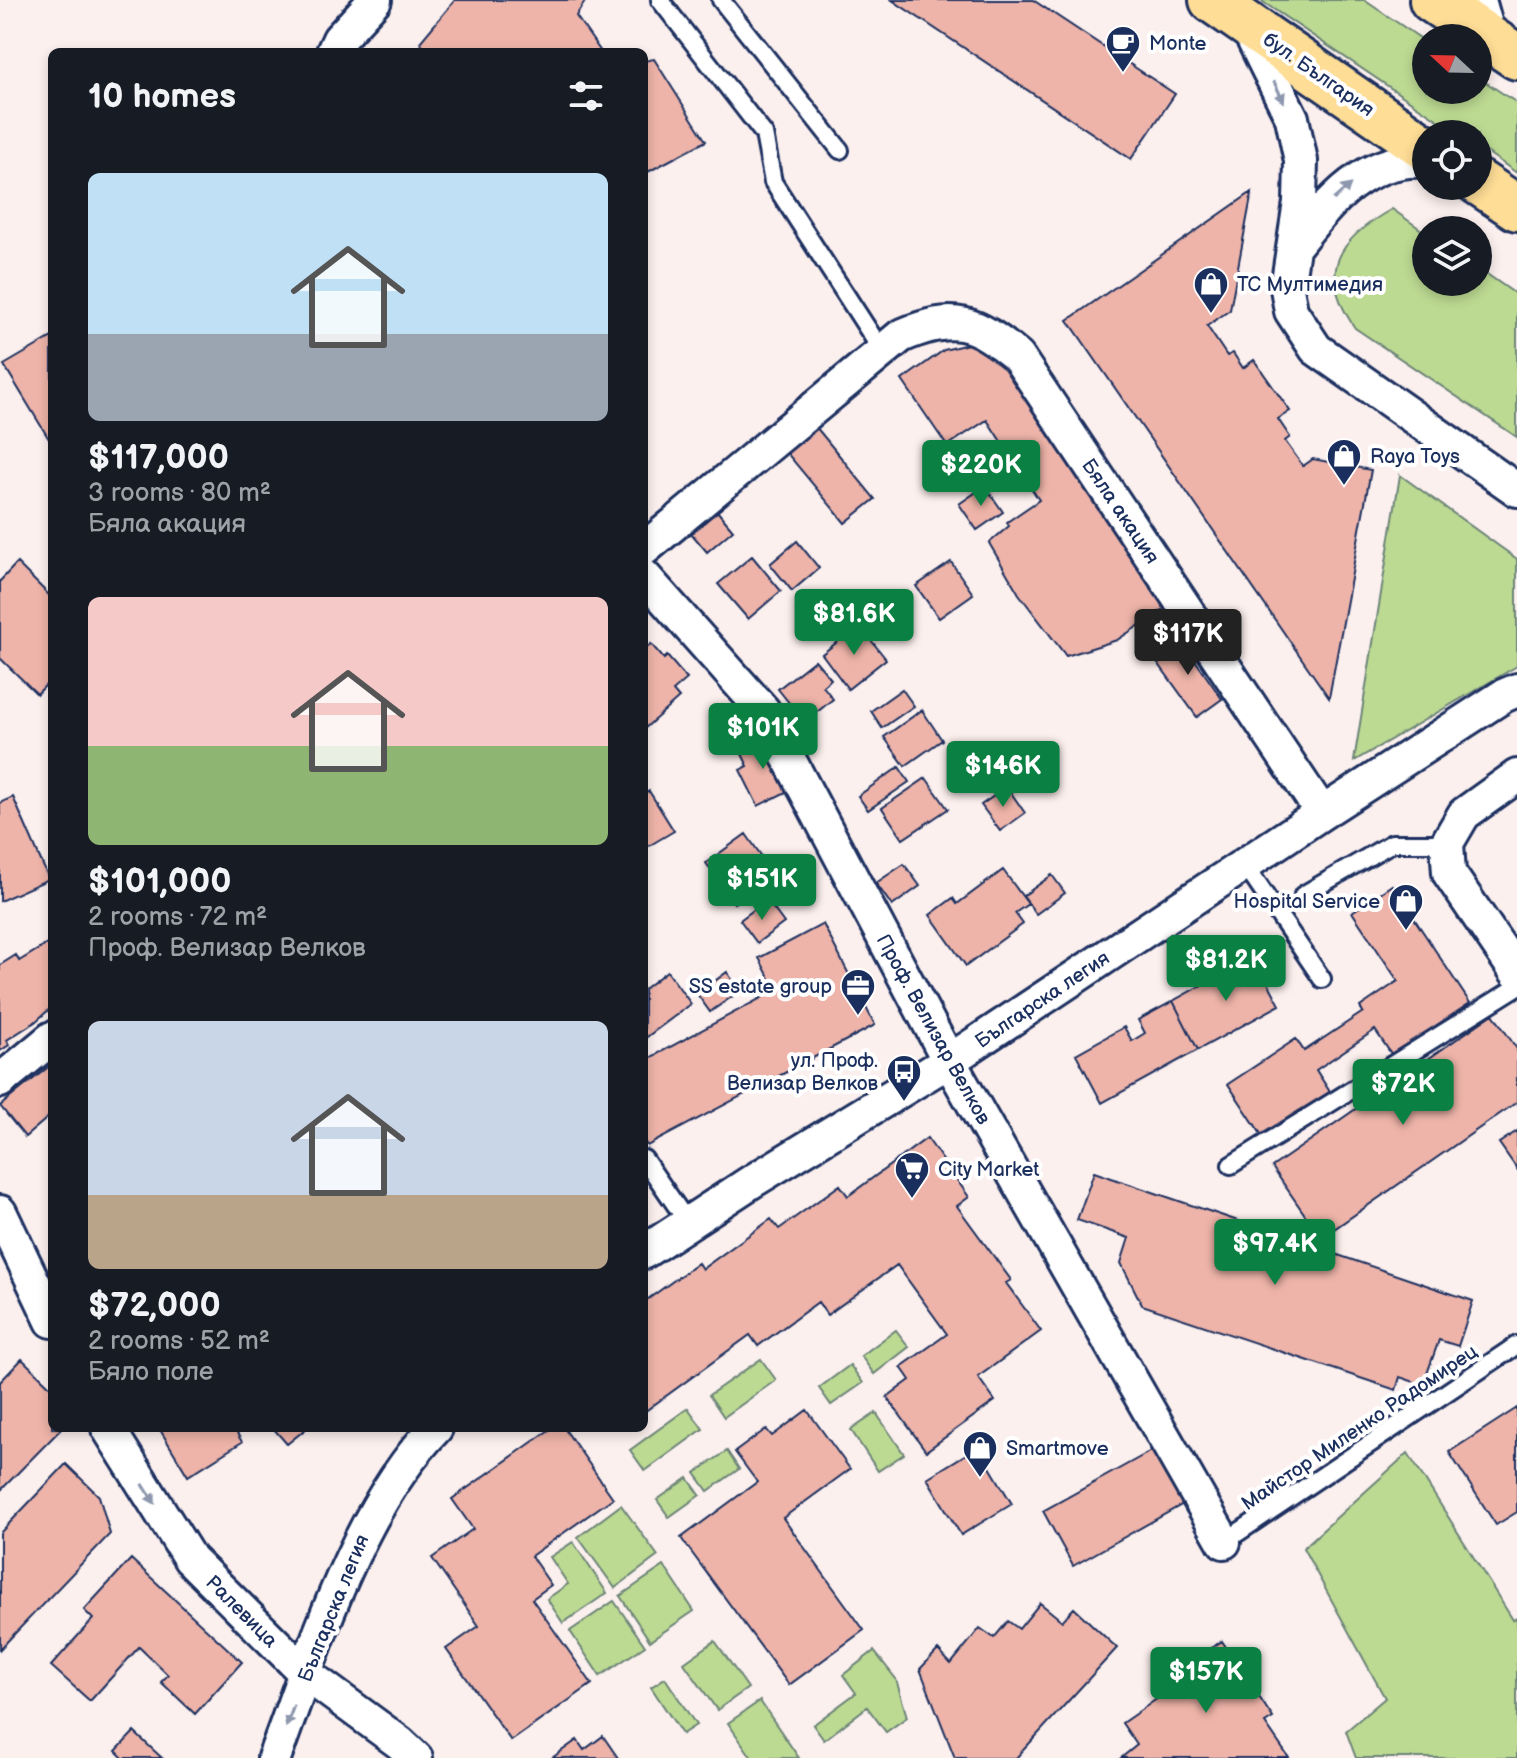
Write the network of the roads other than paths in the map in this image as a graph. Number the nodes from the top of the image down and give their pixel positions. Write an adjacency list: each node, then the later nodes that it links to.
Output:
1 (375, 0): 7 (street)
2 (660, 0): 14 (lane)
3 (721, 0): 9 (lane)
4 (1432, 0): 6 (main road)
5 (1228, 11): 8 (main road, бул. България); 13 (street, one-way to 13)
6 (1495, 32)
7 (335, 48)
8 (1412, 138)
9 (840, 150)
10 (1412, 163): 13 (street, one-way to 10)
11 (1492, 191): 12 (main road)
12 (1517, 208)
13 (1291, 250): 15 (street)
14 (882, 351): 16 (street, Бяла акация); 20 (street, Бяла акация)
15 (1517, 490)
16 (648, 546)
17 (648, 581): 28 (street, Проф. Велизар Велков)
18 (1517, 690): 20 (street, Българска легия)
19 (1517, 776): 21 (street)
20 (1322, 813): 22 (street, Българска легия)
21 (1447, 843): 23 (lane); 24 (street)
22 (1244, 864): 25 (lane); 28 (street, Българска легия)
23 (1303, 895)
24 (1517, 973)
25 (1322, 979)
26 (1517, 987): 31 (lane)
27 (48, 1041): 29 (street)
28 (949, 1061): 33 (street, Българска легия); 39 (street, Проф. Велизар Велков)
29 (0, 1081)
30 (648, 1165): 33 (lane)
31 (1231, 1165)
32 (0, 1212): 35 (street)
33 (688, 1223): 34 (street, Българска легия)
34 (648, 1249)
35 (48, 1313)
36 (1517, 1345): 39 (lane, Майстор Миленко Радомирец)
37 (111, 1432): 40 (street, Ралевица, one-way to 40)
38 (432, 1432): 40 (street, Българска легия)
39 (1224, 1542)
40 (306, 1674): 41 (street, Българска легия, one-way to 41); 42 (street, Ралевица)
41 (274, 1758)
42 (416, 1758)

